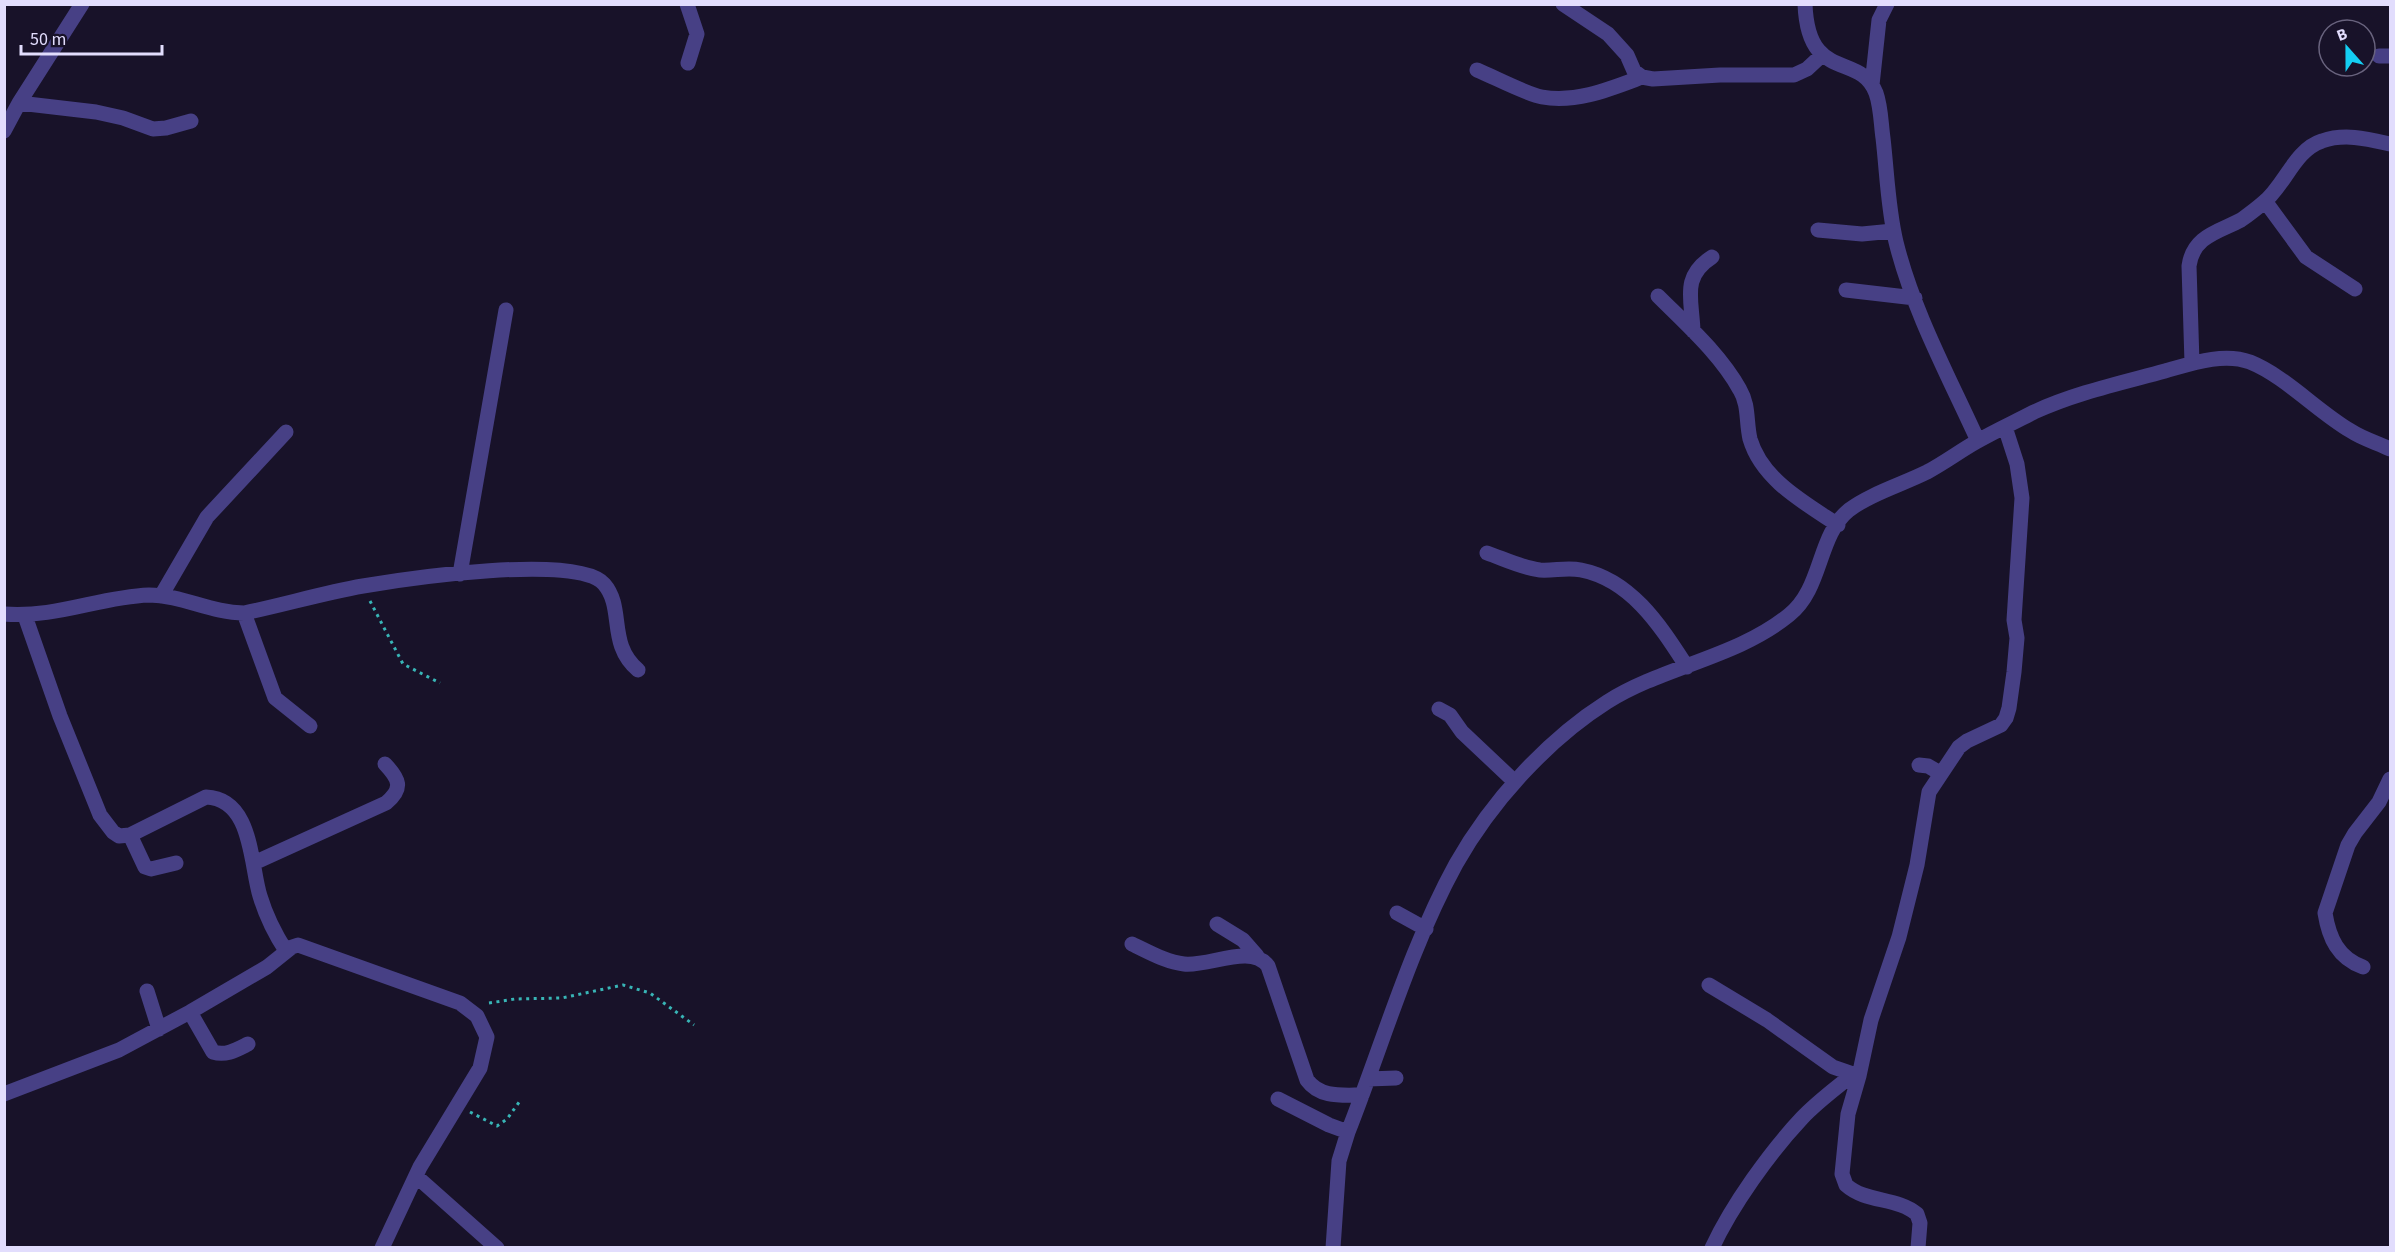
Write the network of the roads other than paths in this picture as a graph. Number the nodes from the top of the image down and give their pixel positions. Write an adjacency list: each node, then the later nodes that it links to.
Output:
1 (82, 4): 11 (street)
2 (687, 4): 7 (street)
3 (1563, 4): 9 (street)
4 (1805, 4): 6 (street)
5 (1887, 4): 10 (street)
6 (1822, 55): 9 (street); 10 (street)
7 (688, 63)
8 (1478, 70): 9 (street)
9 (1642, 77)
10 (1872, 85): 17 (street)
11 (19, 103): 12 (street); 13 (street)
12 (191, 121)
13 (4, 131)
14 (2391, 144): 15 (street)
15 (2265, 201): 19 (street); 25 (street)
16 (1818, 230): 17 (street)
17 (1893, 231): 22 (street)
18 (1712, 257): 24 (street)
19 (2355, 289)
20 (1846, 290): 22 (street)
21 (1658, 296): 24 (street)
22 (1915, 298): 28 (street)
23 (506, 310): 32 (street)
24 (1693, 331): 30 (street)
25 (2192, 363): 26 (street); 29 (street)
26 (2005, 427): 28 (street); 43 (street)
27 (286, 432): 33 (street)
28 (1978, 441): 30 (street)
29 (2391, 449)
30 (1838, 525): 37 (street)
31 (1487, 553): 37 (street)
32 (460, 574): 34 (street); 38 (street)
33 (161, 596): 34 (street); 36 (street)
34 (243, 613): 40 (street)
35 (4, 614): 36 (street)
36 (25, 616): 46 (street)
37 (1687, 667): 45 (street)
38 (638, 670)
39 (1439, 709): 45 (street)
40 (310, 726)
41 (386, 764): 48 (street)
42 (1919, 765): 43 (street)
43 (1940, 773): 61 (street)
44 (2391, 779): 55 (street)
45 (1515, 782): 51 (street)
46 (130, 835): 47 (street); 48 (street)
47 (176, 863)
48 (254, 863): 53 (street)
49 (1397, 913): 51 (street)
50 (1217, 924): 54 (street)
51 (1426, 929): 62 (street)
52 (1132, 944): 54 (street)
53 (286, 951): 58 (street); 68 (street)
54 (1257, 956): 65 (street)
55 (2363, 967)
56 (1709, 985): 61 (street)
57 (147, 991): 59 (street)
58 (190, 1012): 59 (street); 60 (street)
59 (159, 1029): 64 (street)
60 (248, 1044)
61 (1855, 1076): 72 (street); 73 (street)
62 (1368, 1078): 63 (street); 65 (street)
63 (1396, 1078)
64 (4, 1094)
65 (1362, 1095): 67 (street)
66 (1278, 1099): 67 (street)
67 (1348, 1132): 71 (street)
68 (416, 1176): 69 (street); 70 (street)
69 (382, 1248)
70 (497, 1248)
71 (1333, 1248)
72 (1712, 1248)
73 (1918, 1248)

